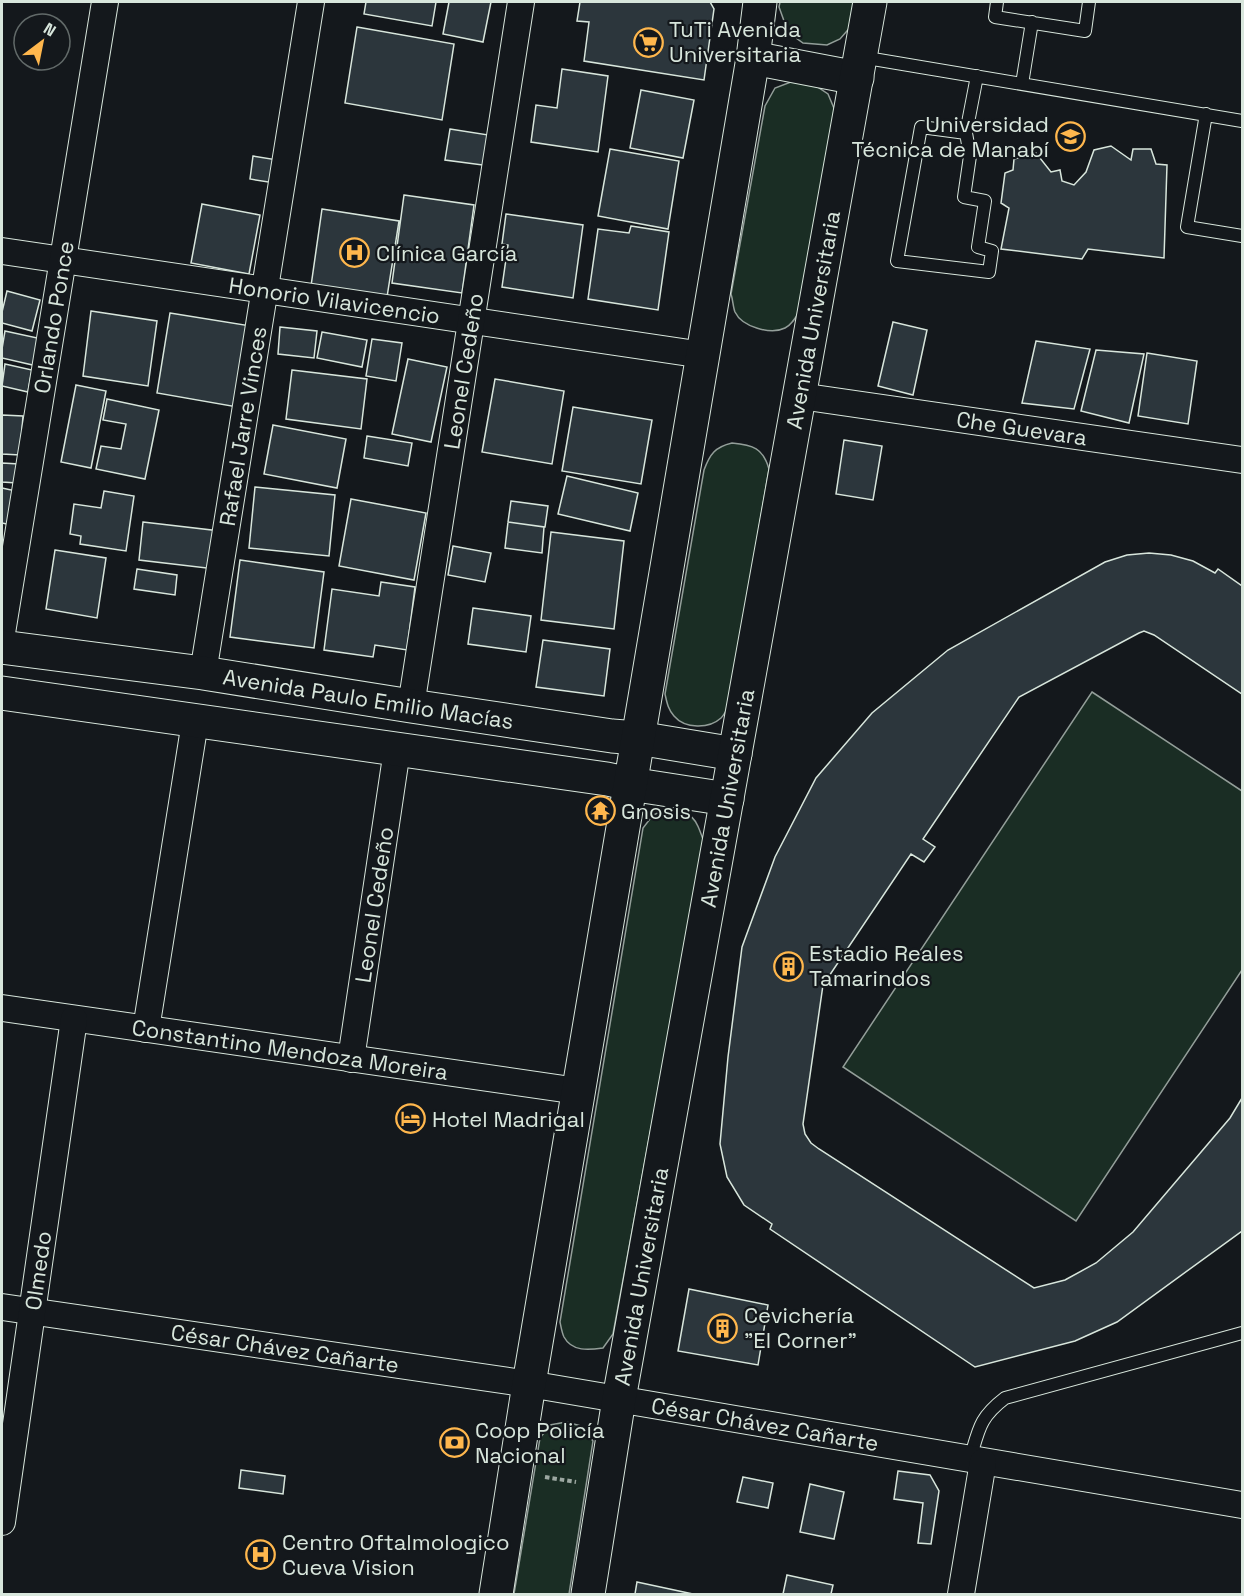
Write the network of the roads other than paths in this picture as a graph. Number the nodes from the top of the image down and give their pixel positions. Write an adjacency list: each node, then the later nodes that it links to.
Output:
1 (105, 2): 18 (street, Orlando Ponce)
2 (310, 2): 19 (street, Rafael Jarre Vinces)
3 (521, 2): 20 (street, Leonel Cedeño)
4 (760, 2): 9 (main road)
5 (870, 2): 10 (main road, Avenida Universitaria)
6 (997, 2): 8 (lane)
7 (1089, 2): 8 (lane)
8 (1032, 22): 12 (lane)
9 (753, 58): 10 (main road); 21 (main road)
10 (859, 67): 11 (lane); 22 (main road, Avenida Universitaria)
11 (977, 76): 12 (lane); 15 (lane)
12 (1022, 84): 13 (lane)
13 (1206, 114): 14 (lane); 16 (lane)
14 (1242, 121)
15 (966, 133): 15 (lane)
16 (1242, 236)
17 (2, 251): 18 (street, Honorio Vilavicencio)
18 (62, 260): 19 (street, Honorio Vilavicencio); 24 (street, Orlando Ponce)
19 (265, 290): 20 (street, Honorio Vilavicencio); 26 (street, Rafael Jarre Vinces)
20 (471, 320): 21 (street, Honorio Vilavicencio); 28 (street, Leonel Cedeño)
21 (703, 355): 30 (main road)
22 (800, 396): 23 (street, Che Guevara); 32 (main road, Avenida Universitaria)
23 (1242, 460)
24 (2, 633)
25 (2, 647): 26 (main road, Avenida Paulo Emilio Macías)
26 (203, 673): 28 (main road, Avenida Paulo Emilio Macías)
27 (2, 693): 29 (main road, Avenida Paulo Emilio Macías)
28 (411, 706): 30 (main road, Avenida Paulo Emilio Macías)
29 (195, 722): 31 (main road, Avenida Paulo Emilio Macías); 37 (street)
30 (625, 737): 32 (main road, Avenida Paulo Emilio Macías); 33 (main road)
31 (397, 750): 33 (main road, Avenida Paulo Emilio Macías); 38 (street, Leonel Cedeño)
32 (735, 754): 34 (main road, Avenida Universitaria)
33 (619, 782): 34 (main road, Avenida Paulo Emilio Macías); 39 (main road)
34 (727, 799): 44 (main road, Avenida Universitaria)
35 (2, 1008): 36 (street, Constantino Mendoza Moreira)
36 (74, 1018): 37 (street, Constantino Mendoza Moreira); 41 (street, Olmedo)
37 (146, 1029): 38 (street, Constantino Mendoza Moreira)
38 (351, 1059): 39 (street, Constantino Mendoza Moreira)
39 (578, 1091): 43 (main road)
40 (2, 1307): 41 (street, César Chávez Cañarte)
41 (32, 1311): 43 (street, César Chávez Cañarte); 47 (street, Olmedo)
42 (1242, 1332): 45 (lane)
43 (529, 1384): 44 (street, César Chávez Cañarte); 48 (main road)
44 (619, 1400): 45 (street, César Chávez Cañarte); 49 (main road, Avenida Universitaria)
45 (976, 1460): 46 (street, César Chávez Cañarte); 50 (street)
46 (1242, 1505)
47 (2, 1522)
48 (496, 1594)
49 (588, 1594)
50 (961, 1594)

